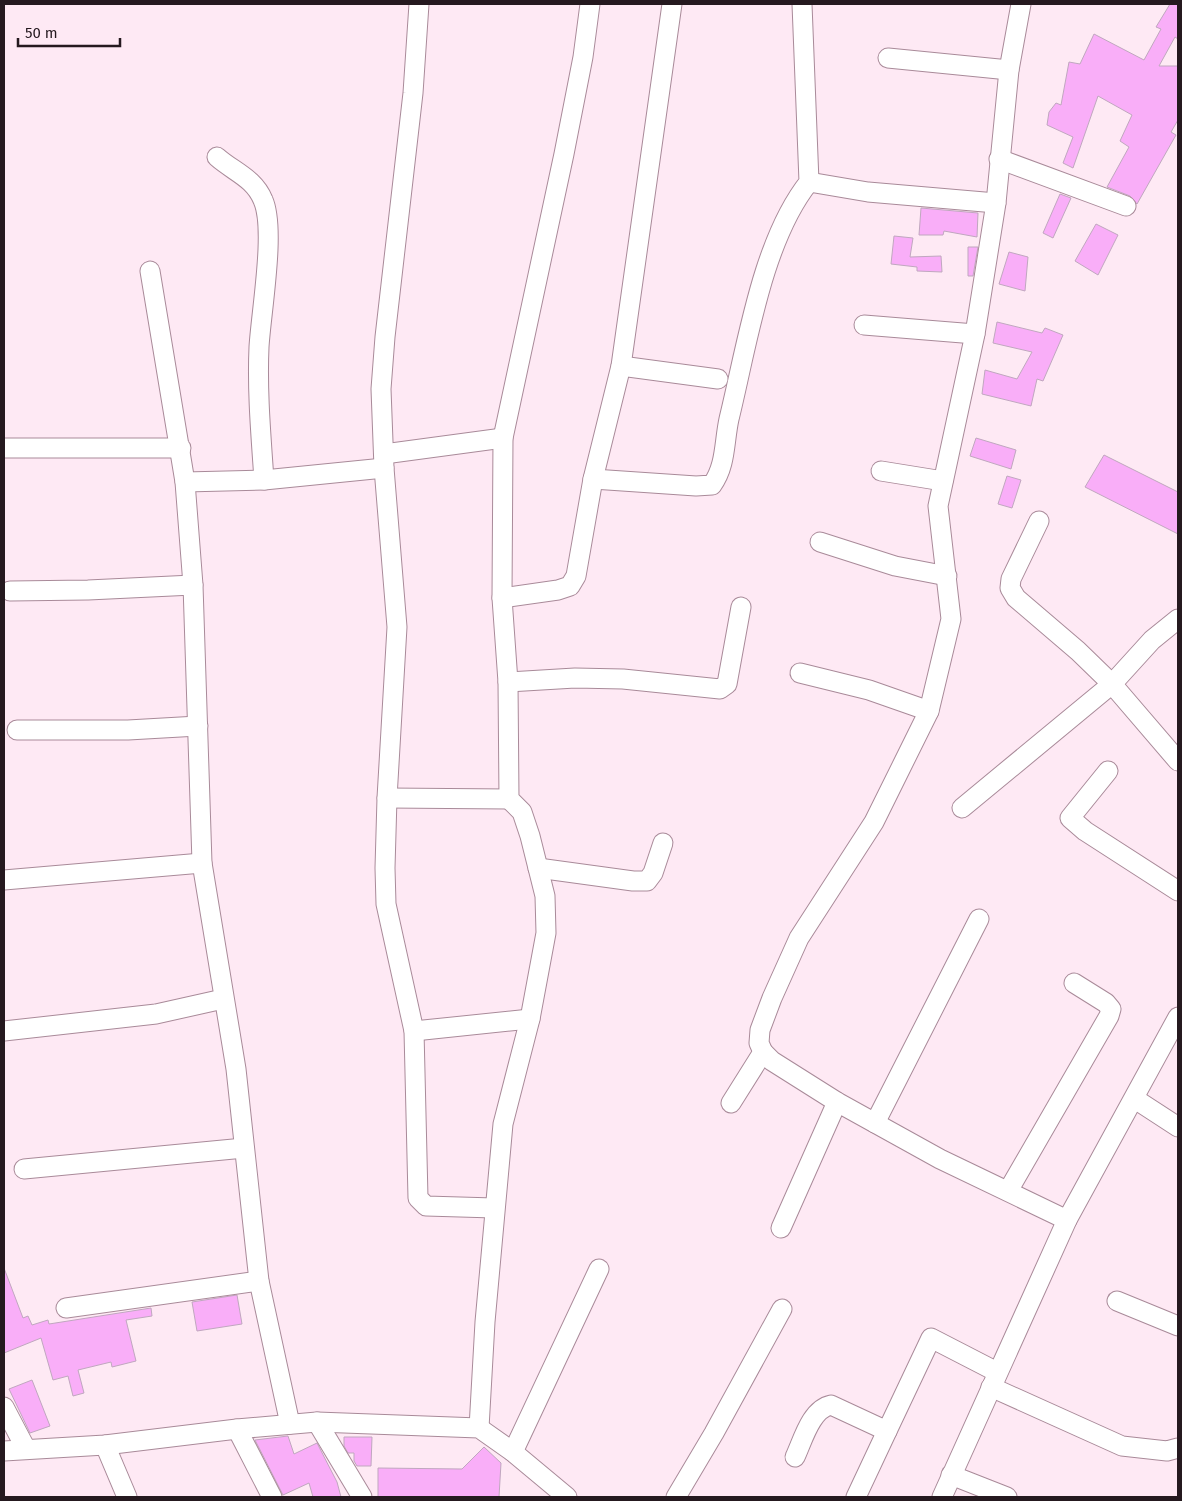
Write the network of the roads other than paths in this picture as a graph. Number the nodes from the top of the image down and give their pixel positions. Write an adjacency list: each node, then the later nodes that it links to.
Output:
1 (419, 4): 21 (street)
2 (590, 4): 18 (street)
3 (672, 4): 16 (street)
4 (802, 4): 10 (street)
5 (1021, 4): 7 (street)
6 (888, 58): 7 (street)
7 (1009, 70): 9 (street)
8 (217, 157): 24 (street)
9 (999, 159): 11 (street); 12 (street)
10 (809, 182): 11 (street); 23 (street)
11 (996, 202): 15 (street)
12 (1126, 206)
13 (150, 272): 20 (street)
14 (864, 325): 15 (street)
15 (975, 334): 25 (street)
16 (621, 366): 17 (street); 23 (street)
17 (718, 378)
18 (503, 438): 21 (street); 32 (street)
19 (4, 448): 20 (street)
20 (181, 448): 26 (street)
21 (384, 461): 24 (street); 43 (street)
22 (882, 471): 25 (street)
23 (593, 479): 32 (street)
24 (264, 480): 26 (street)
25 (943, 481): 29 (street)
26 (185, 482): 30 (street)
27 (1038, 521): 37 (street)
28 (820, 542): 29 (street)
29 (947, 576): 38 (street)
30 (193, 585): 31 (street); 39 (street)
31 (10, 591)
32 (502, 598): 36 (street)
33 (741, 607): 36 (street)
34 (1178, 619): 37 (street)
35 (800, 673): 38 (street)
36 (508, 682): 44 (street)
37 (1112, 684): 41 (street); 45 (street)
38 (929, 711): 58 (street)
39 (198, 726): 40 (street); 47 (street)
40 (17, 730)
41 (1178, 761)
42 (1108, 771): 50 (street)
43 (387, 798): 44 (street); 57 (street)
44 (509, 799): 48 (street)
45 (962, 808)
46 (663, 843): 48 (street)
47 (202, 863): 49 (street); 53 (street)
48 (538, 868): 55 (street)
49 (4, 880)
50 (1178, 891)
51 (979, 919): 62 (street)
52 (1074, 983): 66 (street)
53 (223, 999): 56 (street); 64 (street)
54 (1178, 1017): 59 (street)
55 (530, 1019): 57 (street); 67 (street)
56 (4, 1031)
57 (414, 1032): 67 (street)
58 (763, 1052): 60 (street); 61 (street)
59 (1135, 1099): 63 (street); 68 (street)
60 (837, 1102): 62 (street); 69 (street)
61 (731, 1103)
62 (875, 1123): 66 (street)
63 (1178, 1127)
64 (244, 1148): 65 (street); 71 (street)
65 (24, 1169)
66 (1008, 1191): 68 (street)
67 (494, 1208): 80 (street)
68 (1067, 1220): 76 (street)
69 (781, 1228)
70 (599, 1269): 87 (street)
71 (259, 1281): 73 (street); 79 (street)
72 (1117, 1301): 75 (street)
73 (66, 1308)
74 (782, 1309): 94 (street)
75 (1178, 1326)
76 (994, 1380): 82 (street); 84 (street); 89 (street)
77 (4, 1407): 85 (street)
78 (317, 1422): 79 (street); 80 (street); 92 (street)
79 (290, 1424): 81 (street)
80 (479, 1428): 87 (street)
81 (237, 1429): 83 (street); 91 (street)
82 (887, 1431): 88 (street); 95 (street)
83 (105, 1445): 85 (street); 90 (street)
84 (1178, 1448)
85 (26, 1449): 86 (street)
86 (4, 1451)
87 (513, 1452): 93 (street)
88 (795, 1457)
89 (951, 1475): 96 (street); 97 (street)
90 (127, 1497)
91 (272, 1497)
92 (362, 1497)
93 (567, 1497)
94 (676, 1497)
95 (856, 1497)
96 (942, 1497)
97 (1007, 1497)

